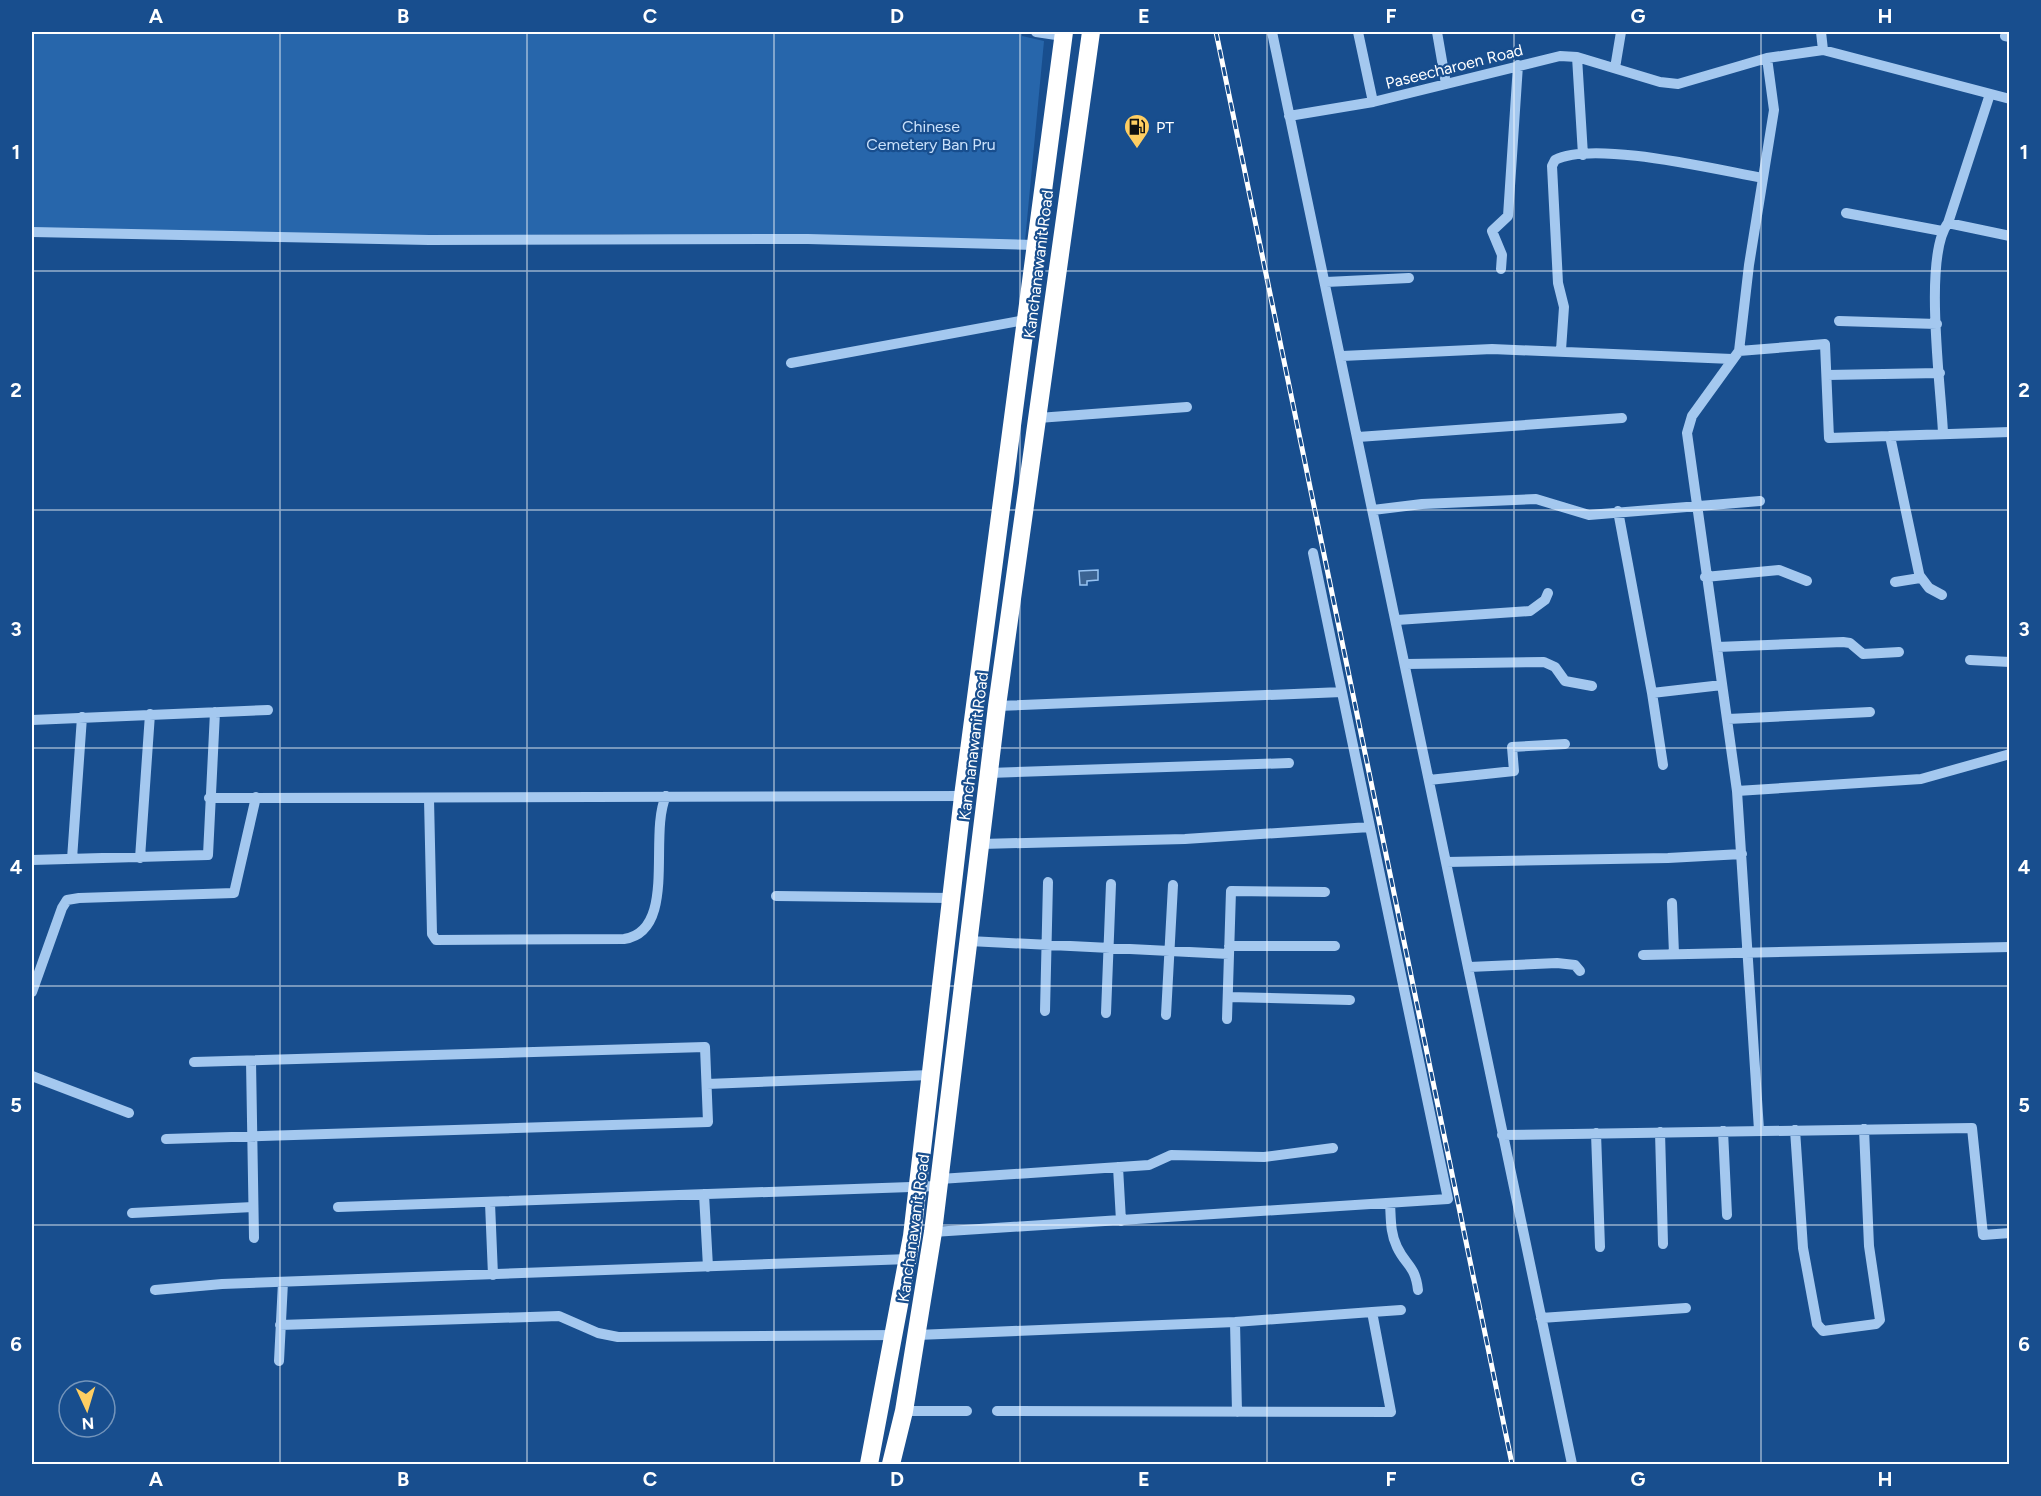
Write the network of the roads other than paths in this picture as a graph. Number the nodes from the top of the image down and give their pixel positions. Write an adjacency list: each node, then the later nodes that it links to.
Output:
1 (1036, 32): 8 (street)
2 (1091, 32): 39 (highway, Kanchanawanit Road)
3 (1272, 32): 18 (street)
4 (1358, 32): 17 (street)
5 (1437, 32): 14 (street)
6 (1622, 32): 13 (street)
7 (1821, 32): 9 (street)
8 (1064, 34): 25 (highway, Kanchanawanit Road)
9 (1823, 50): 11 (street, Paseecharoen Road); 15 (street, Paseecharoen Road)
10 (1577, 57): 12 (street, Paseecharoen Road); 13 (street, Paseecharoen Road); 19 (street)
11 (1767, 58): 13 (street, Paseecharoen Road); 20 (street)
12 (1518, 65): 14 (street, Paseecharoen Road); 26 (street)
13 (1615, 68)
14 (1446, 84): 17 (street, Paseecharoen Road)
15 (1990, 94): 16 (street, Paseecharoen Road); 22 (street)
16 (2010, 99)
17 (1373, 102): 18 (street, Paseecharoen Road)
18 (1289, 116): 28 (street)
19 (1583, 155): 20 (street); 32 (street)
20 (1763, 178): 33 (street)
21 (1846, 213): 22 (street)
22 (1945, 227): 24 (street); 31 (street)
23 (32, 232): 25 (street)
24 (2010, 236)
25 (1035, 246): 29 (highway, Kanchanawanit Road)
26 (1501, 269)
27 (1409, 278): 28 (street)
28 (1326, 282): 34 (street)
29 (1025, 320): 35 (street); 82 (highway, Kanchanawanit Road)
30 (1839, 321): 31 (street)
31 (1937, 324): 36 (street)
32 (1561, 350): 33 (street); 34 (street)
33 (1736, 355): 37 (street); 46 (street)
34 (1342, 356): 44 (street)
35 (791, 363)
36 (1940, 373): 37 (street); 42 (street)
37 (1827, 375): 43 (street)
38 (1187, 407): 39 (street)
39 (1038, 418): 66 (highway, Kanchanawanit Road)
40 (1622, 418): 44 (street)
41 (2010, 432): 42 (street)
42 (1943, 433): 43 (street)
43 (1890, 436): 50 (street)
44 (1358, 437): 47 (street)
45 (1760, 501): 46 (street)
46 (1695, 506): 48 (street); 51 (street)
47 (1373, 510): 48 (street); 56 (street)
48 (1618, 511): 65 (street)
49 (1313, 553): 64 (street)
50 (1920, 576): 53 (street); 55 (street)
51 (1705, 578): 52 (street); 57 (street)
52 (1807, 581)
53 (1895, 582)
54 (1548, 593): 56 (street)
55 (1942, 595)
56 (1396, 620): 61 (street)
57 (1717, 647): 58 (street); 62 (street)
58 (1899, 652)
59 (1970, 660): 60 (street)
60 (2010, 662)
61 (1406, 664): 63 (street); 79 (street)
62 (1722, 685): 65 (street); 72 (street)
63 (1592, 686)
64 (1342, 692): 66 (street); 86 (street)
65 (1652, 693): 77 (street)
66 (997, 706): 78 (highway, Kanchanawanit Road)
67 (268, 710): 68 (street)
68 (215, 712): 70 (street); 84 (street)
69 (1870, 712): 72 (street)
70 (150, 714): 71 (street); 89 (street)
71 (82, 717): 73 (street); 90 (street)
72 (1728, 719): 80 (street)
73 (32, 720)
74 (1565, 744): 79 (street)
75 (2010, 754): 80 (street)
76 (1289, 763): 78 (street)
77 (1663, 765)
78 (989, 774): 87 (highway, Kanchanawanit Road)
79 (1429, 780): 92 (street)
80 (1737, 791): 88 (street)
81 (666, 796): 82 (street); 85 (street); 85 (street)
82 (963, 796): 98 (highway, Kanchanawanit Road)
83 (256, 797): 84 (street); 85 (street); 112 (street)
84 (209, 798): 89 (street)
85 (429, 799)
86 (1370, 827): 87 (street); 140 (street)
87 (981, 844): 100 (highway, Kanchanawanit Road)
88 (1742, 854): 92 (street); 107 (street)
89 (140, 858): 90 (street)
90 (72, 859): 91 (street)
91 (32, 860)
92 (1446, 862): 110 (street)
93 (1048, 882): 101 (street)
94 (1111, 884): 104 (street)
95 (1173, 885): 106 (street)
96 (1325, 892): 105 (street)
97 (776, 896): 98 (street)
98 (951, 898): 121 (highway, Kanchanawanit Road)
99 (1672, 903): 108 (street)
100 (969, 941): 101 (street); 136 (highway, Kanchanawanit Road)
101 (1045, 945): 104 (street); 115 (street)
102 (1335, 946): 105 (street)
103 (2010, 946): 107 (street)
104 (1108, 948): 106 (street); 116 (street)
105 (1229, 950): 106 (street); 113 (street)
106 (1169, 951): 117 (street)
107 (1749, 952): 108 (street); 126 (street)
108 (1674, 954): 109 (street)
109 (1643, 955)
110 (1469, 967): 111 (street); 132 (street)
111 (1580, 971)
112 (32, 992)
113 (1228, 997): 114 (street); 118 (street)
114 (1350, 1000)
115 (1045, 1011)
116 (1106, 1013)
117 (1167, 1016)
118 (1227, 1019)
119 (251, 1061): 120 (street); 123 (street); 131 (street)
120 (194, 1062)
121 (930, 1075): 123 (street); 137 (highway, Kanchanawanit Road)
122 (32, 1076): 124 (street)
123 (707, 1084): 131 (street)
124 (129, 1113)
125 (1864, 1129): 127 (street); 127 (street); 147 (street)
126 (1759, 1130): 127 (street); 128 (street)
127 (1796, 1130)
128 (1723, 1131): 129 (street); 144 (street)
129 (1660, 1132): 130 (street); 149 (street)
130 (1596, 1133): 132 (street); 150 (street)
131 (253, 1135): 133 (street); 142 (street)
132 (1502, 1135): 160 (street)
133 (166, 1139)
134 (1333, 1148): 135 (street)
135 (1118, 1167): 136 (street); 145 (street)
136 (939, 1182): 137 (street); 146 (highway, Kanchanawanit Road)
137 (918, 1187): 138 (street); 151 (highway, Kanchanawanit Road)
138 (704, 1194): 139 (street); 152 (street)
139 (490, 1203): 141 (street); 153 (street)
140 (1390, 1203): 145 (street); 156 (street)
141 (338, 1206)
142 (253, 1208): 143 (street); 148 (street)
143 (132, 1213)
144 (1727, 1215)
145 (1121, 1221): 146 (street)
146 (933, 1232): 164 (highway, Kanchanawanit Road)
147 (2010, 1233)
148 (255, 1238)
149 (1664, 1244)
150 (1600, 1247)
151 (909, 1259): 152 (street); 163 (highway, Kanchanawanit Road)
152 (708, 1267): 153 (street)
153 (493, 1275): 154 (street)
154 (284, 1282): 155 (street); 162 (street)
155 (155, 1290)
156 (1418, 1290)
157 (1686, 1308): 160 (street)
158 (1401, 1310): 159 (street)
159 (1372, 1312): 161 (street); 169 (street)
160 (1541, 1318): 172 (street)
161 (1236, 1322): 164 (street); 169 (street)
162 (280, 1325): 163 (street); 165 (street)
163 (896, 1335): 170 (highway, Kanchanawanit Road)
164 (917, 1335): 166 (highway, Kanchanawanit Road)
165 (279, 1361)
166 (904, 1411): 167 (street); 171 (highway, Kanchanawanit Road)
167 (967, 1411)
168 (998, 1411): 169 (street)
169 (1237, 1412)
170 (869, 1464)
171 (891, 1464)
172 (1572, 1464)

